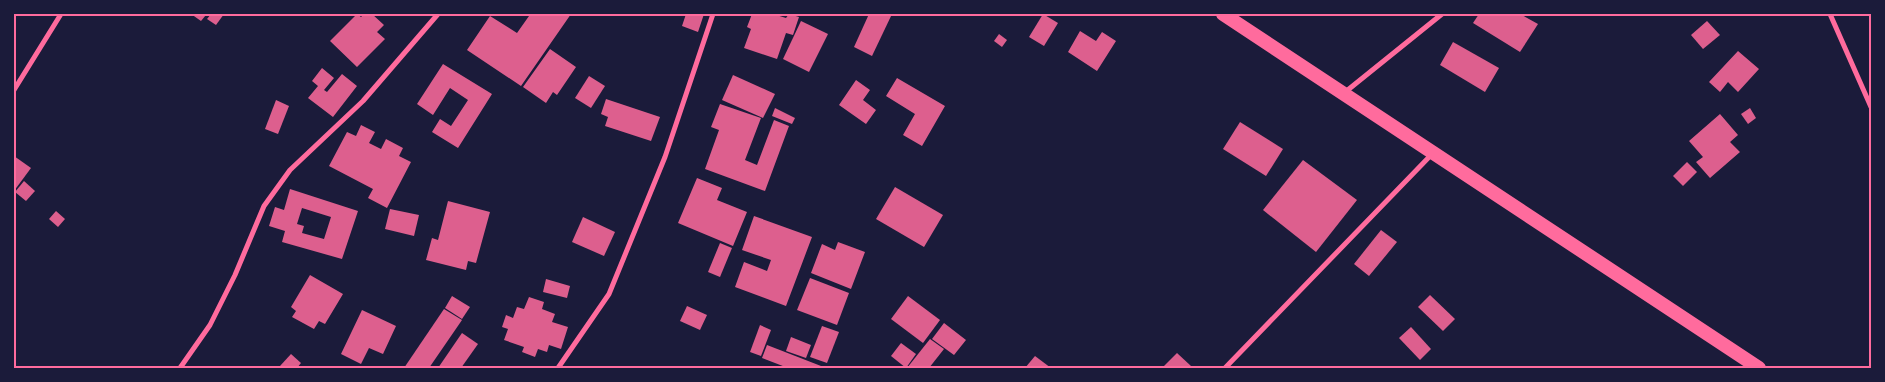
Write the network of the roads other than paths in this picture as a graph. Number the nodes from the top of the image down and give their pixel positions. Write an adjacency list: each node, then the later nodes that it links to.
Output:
1 (61, 14): 7 (street)
2 (438, 14): 11 (street)
3 (713, 14): 12 (street)
4 (1223, 14): 8 (highway)
5 (1442, 14): 8 (street)
6 (1830, 14): 9 (street)
7 (14, 90)
8 (1344, 94): 10 (highway)
9 (1871, 107)
10 (1433, 154): 13 (street); 14 (highway)
11 (180, 368)
12 (558, 368)
13 (1225, 368)
14 (1759, 368)

